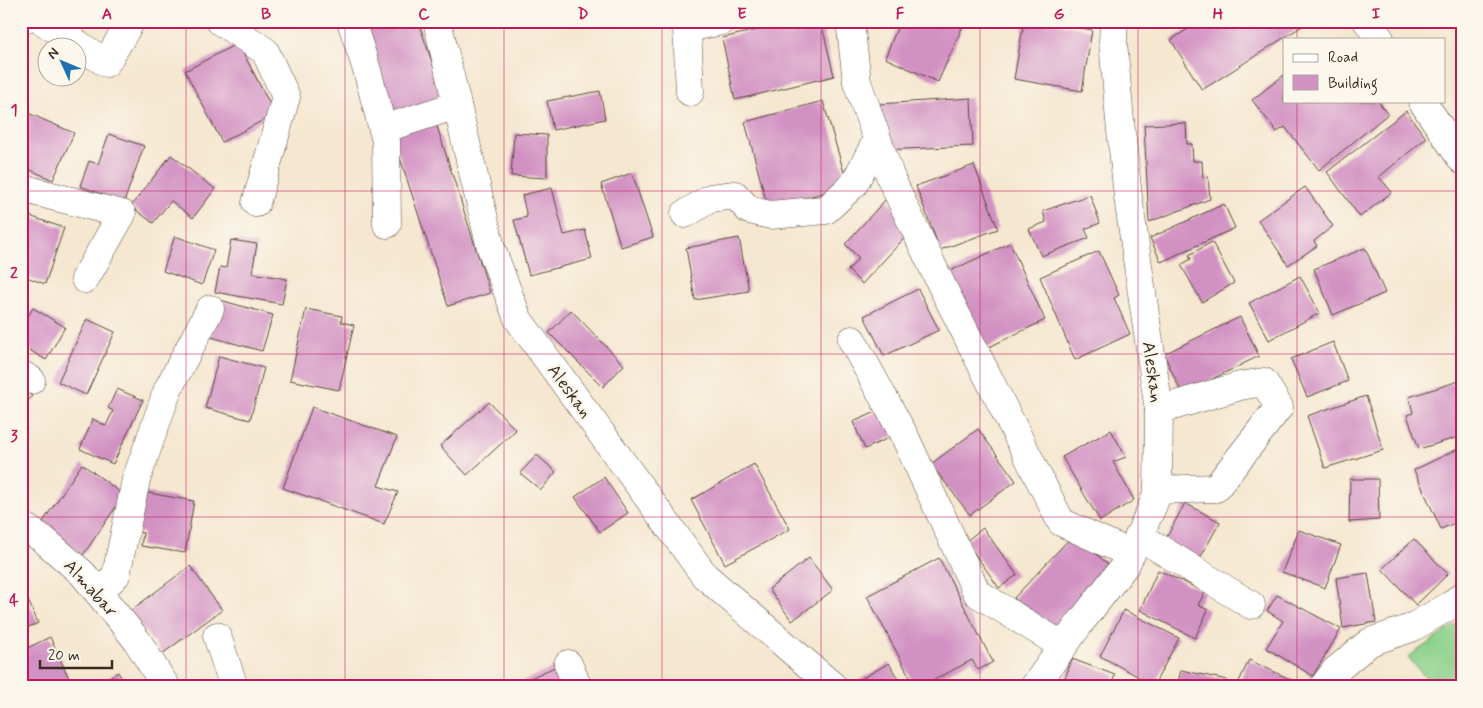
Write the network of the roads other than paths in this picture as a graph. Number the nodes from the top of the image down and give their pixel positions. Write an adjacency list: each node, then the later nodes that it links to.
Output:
1 (42, 21): 2 (street)
2 (131, 21)
3 (220, 21): 18 (street)
4 (352, 21): 14 (street)
5 (437, 21): 13 (street, Aleskan)
6 (722, 21): 11 (street)
7 (850, 21): 15 (street)
8 (1114, 21): 24 (street, Aleskan)
9 (1367, 21): 10 (street)
10 (1379, 38)
11 (690, 92)
12 (1423, 102): 16 (street)
13 (457, 106): 14 (street); 33 (street, Aleskan)
14 (383, 129): 20 (street)
15 (877, 140): 19 (street); 27 (street)
16 (1462, 160)
17 (21, 188): 21 (street)
18 (256, 203)
19 (685, 214)
20 (387, 224)
21 (85, 279)
22 (210, 309): 28 (street)
23 (852, 340): 32 (street)
24 (1159, 410): 25 (street, Aleskan); 25 (street)
25 (1158, 490): 27 (street, Aleskan)
26 (21, 525): 28 (street, Almabar)
27 (1135, 545): 30 (street); 32 (street, Aleskan)
28 (98, 593): 34 (street, Almabar)
29 (1462, 596): 37 (street)
30 (1251, 605)
31 (217, 636): 35 (street)
32 (1063, 646): 36 (street, Aleskan)
33 (827, 685)
34 (166, 687)
35 (234, 687)
36 (1034, 687)
37 (1323, 687)

